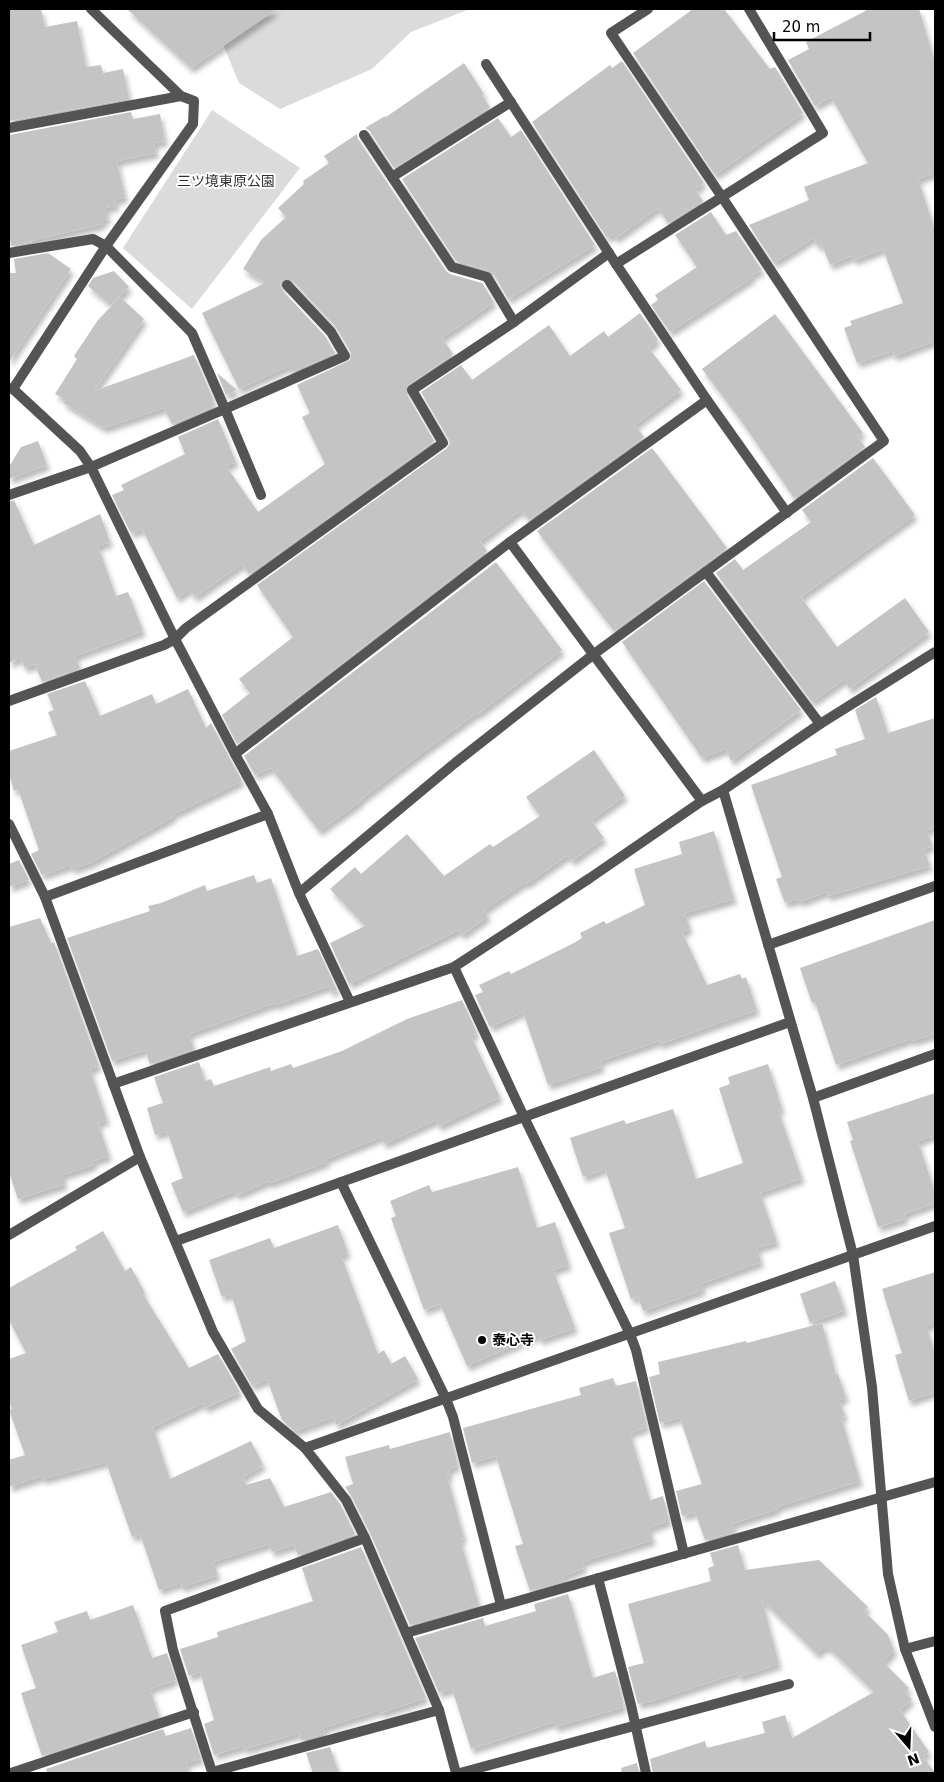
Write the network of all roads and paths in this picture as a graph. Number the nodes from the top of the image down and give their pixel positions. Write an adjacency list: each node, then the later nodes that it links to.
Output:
1 (91, 9): 5 (street)
2 (648, 9): 10 (street)
3 (749, 9): 10 (street)
4 (486, 64): 6 (street)
5 (181, 96): 7 (street); 11 (street)
6 (511, 102): 9 (street); 12 (street)
7 (9, 128)
8 (364, 135): 9 (street)
9 (392, 177): 16 (street)
10 (722, 197): 14 (street); 23 (street)
11 (106, 246): 13 (street); 17 (street); 19 (street)
12 (609, 252): 14 (street); 16 (street)
13 (9, 253)
14 (616, 264): 18 (street)
15 (288, 285): 19 (street)
16 (514, 322): 26 (street)
17 (11, 389): 20 (street)
18 (707, 400): 23 (street); 24 (street)
19 (225, 409): 20 (street); 22 (street)
20 (91, 467): 21 (street); 26 (street)
21 (9, 495)
22 (261, 495)
23 (787, 513): 25 (street)
24 (510, 542): 28 (street); 31 (street)
25 (706, 572): 28 (street); 30 (street)
26 (175, 639): 29 (street); 31 (street)
27 (935, 652): 30 (street)
28 (594, 654): 33 (street); 37 (street)
29 (9, 701)
30 (820, 724): 32 (street)
31 (235, 754): 34 (street)
32 (723, 790): 33 (street); 39 (street)
33 (702, 801): 40 (street)
34 (268, 814): 37 (street); 38 (street)
35 (9, 824): 38 (street)
36 (935, 886): 39 (street)
37 (299, 893): 41 (street)
38 (45, 897): 44 (street)
39 (768, 946): 42 (street)
40 (454, 966): 41 (street); 46 (street)
41 (350, 1002): 44 (street)
42 (790, 1022): 45 (street); 46 (street)
43 (935, 1054): 45 (street)
44 (113, 1084): 47 (street)
45 (813, 1098): 52 (street)
46 (524, 1117): 48 (street); 53 (street)
47 (140, 1157): 50 (street); 51 (street)
48 (340, 1182): 51 (street); 54 (street)
49 (935, 1226): 52 (street)
50 (9, 1235)
51 (176, 1241): 55 (street)
52 (854, 1255): 53 (street); 57 (street)
53 (630, 1334): 54 (street); 59 (street)
54 (446, 1399): 55 (street); 61 (street)
55 (305, 1448): 58 (street)
56 (935, 1482): 57 (street)
57 (881, 1498): 59 (street); 64 (street)
58 (365, 1538): 62 (street); 67 (street)
59 (684, 1554): 60 (street)
60 (598, 1578): 61 (street); 68 (street)
61 (501, 1605): 62 (street)
62 (406, 1633): 66 (street)
63 (935, 1641): 64 (street)
64 (905, 1650): 69 (street)
65 (789, 1684): 68 (street)
66 (439, 1710): 67 (street); 71 (street)
67 (194, 1712): 70 (street)
68 (636, 1726): 72 (street); 73 (street)
69 (935, 1726)
70 (11, 1773)
71 (456, 1773)
72 (460, 1773)
73 (646, 1773)

